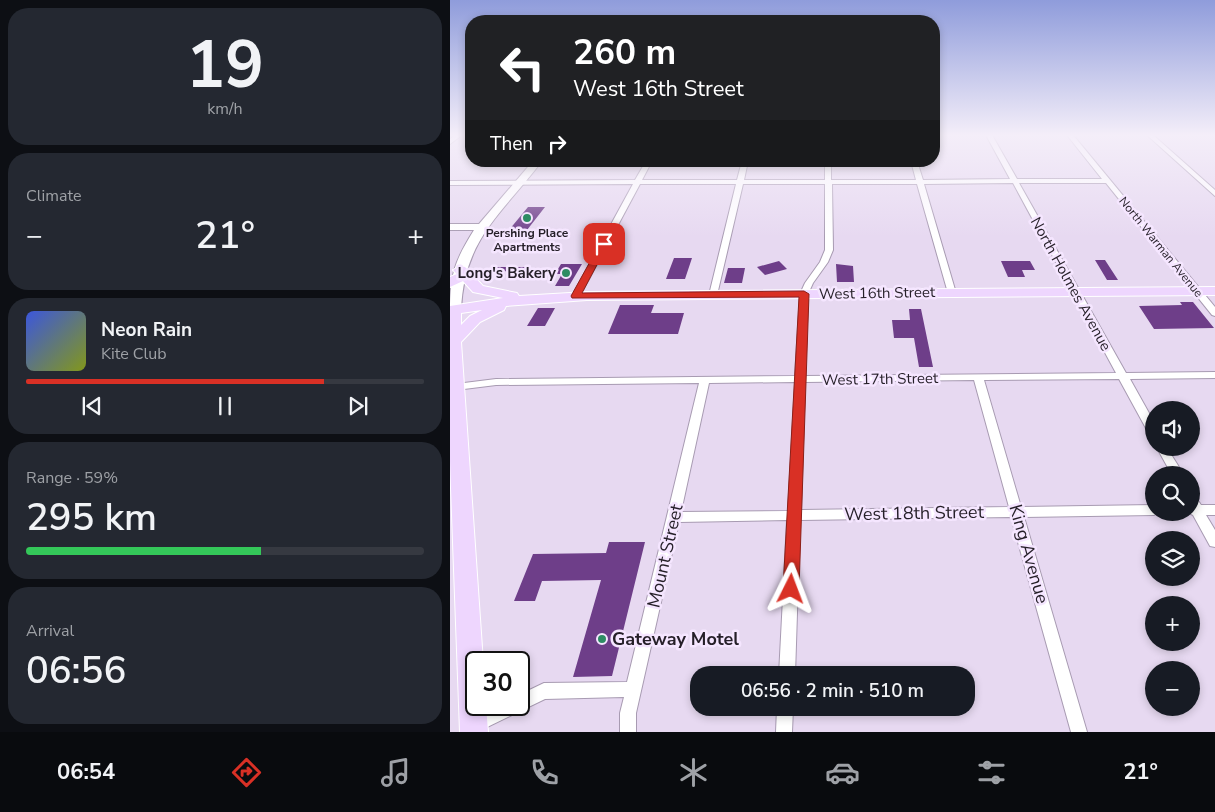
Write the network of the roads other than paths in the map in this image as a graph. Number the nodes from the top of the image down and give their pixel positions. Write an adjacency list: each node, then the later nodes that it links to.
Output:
1 (531, 169): 16 (street)
2 (645, 169): 12 (street)
3 (743, 169): 13 (street)
4 (828, 169): 14 (street)
5 (916, 169): 9 (street)
6 (1008, 169): 10 (street, North Holmes Avenue)
7 (1097, 169): 11 (street, North Warman Avenue)
8 (1188, 169): 17 (street)
9 (920, 181): 10 (street); 14 (street); 23 (street)
10 (1015, 181): 11 (street); 24 (street, North Holmes Avenue)
11 (1107, 181): 21 (street, North Warman Avenue)
12 (638, 182): 13 (street); 16 (street); 27 (street)
13 (740, 182): 14 (street); 26 (street)
14 (828, 182): 25 (street)
15 (450, 183): 16 (street)
16 (519, 183): 19 (street)
17 (1215, 194)
18 (450, 227): 19 (street)
19 (481, 227): 20 (street)
20 (456, 277): 28 (main road); 30 (street)
21 (1197, 291): 22 (main road, West 16th Street); 24 (main road, West 16th Street); 31 (street, North Warman Avenue)
22 (1215, 291)
23 (952, 292): 24 (main road, West 16th Street); 25 (main road, West 16th Street)
24 (1076, 292): 34 (street, North Holmes Avenue)
25 (804, 294): 26 (main road, West 16th Street); 37 (street)
26 (713, 295): 27 (main road, West 16th Street)
27 (576, 296): 28 (main road, West 16th Street)
28 (537, 299): 29 (main road, West 16th Street)
29 (509, 302): 30 (main road, West 16th Street); 32 (main road)
30 (452, 310): 32 (main road)
31 (1215, 313)
32 (452, 340): 38 (main road)
33 (1215, 375): 34 (street, West 17th Street)
34 (1123, 376): 35 (street, West 17th Street); 39 (street, North Holmes Avenue)
35 (978, 377): 37 (street, West 17th Street); 43 (street, King Avenue)
36 (705, 380): 37 (street, West 17th Street); 38 (street, West 17th Street); 45 (street, Mount Street)
37 (800, 380): 44 (street)
38 (456, 387): 53 (main road)
39 (1145, 416)
40 (1200, 507): 42 (street)
41 (1145, 510): 43 (street, West 18th Street)
42 (1215, 510)
43 (1017, 512): 44 (street, West 18th Street); 56 (street, King Avenue)
44 (795, 514): 45 (street, West 18th Street); 48 (street)
45 (675, 517): 49 (street, Mount Street)
46 (1200, 517): 47 (street)
47 (1215, 542)
48 (787, 666)
49 (634, 690): 50 (street); 54 (street, Mount Street)
50 (530, 697)
51 (495, 716): 53 (street)
52 (785, 716): 55 (street)
53 (474, 728)
54 (628, 732)
55 (784, 732)
56 (1078, 732)

